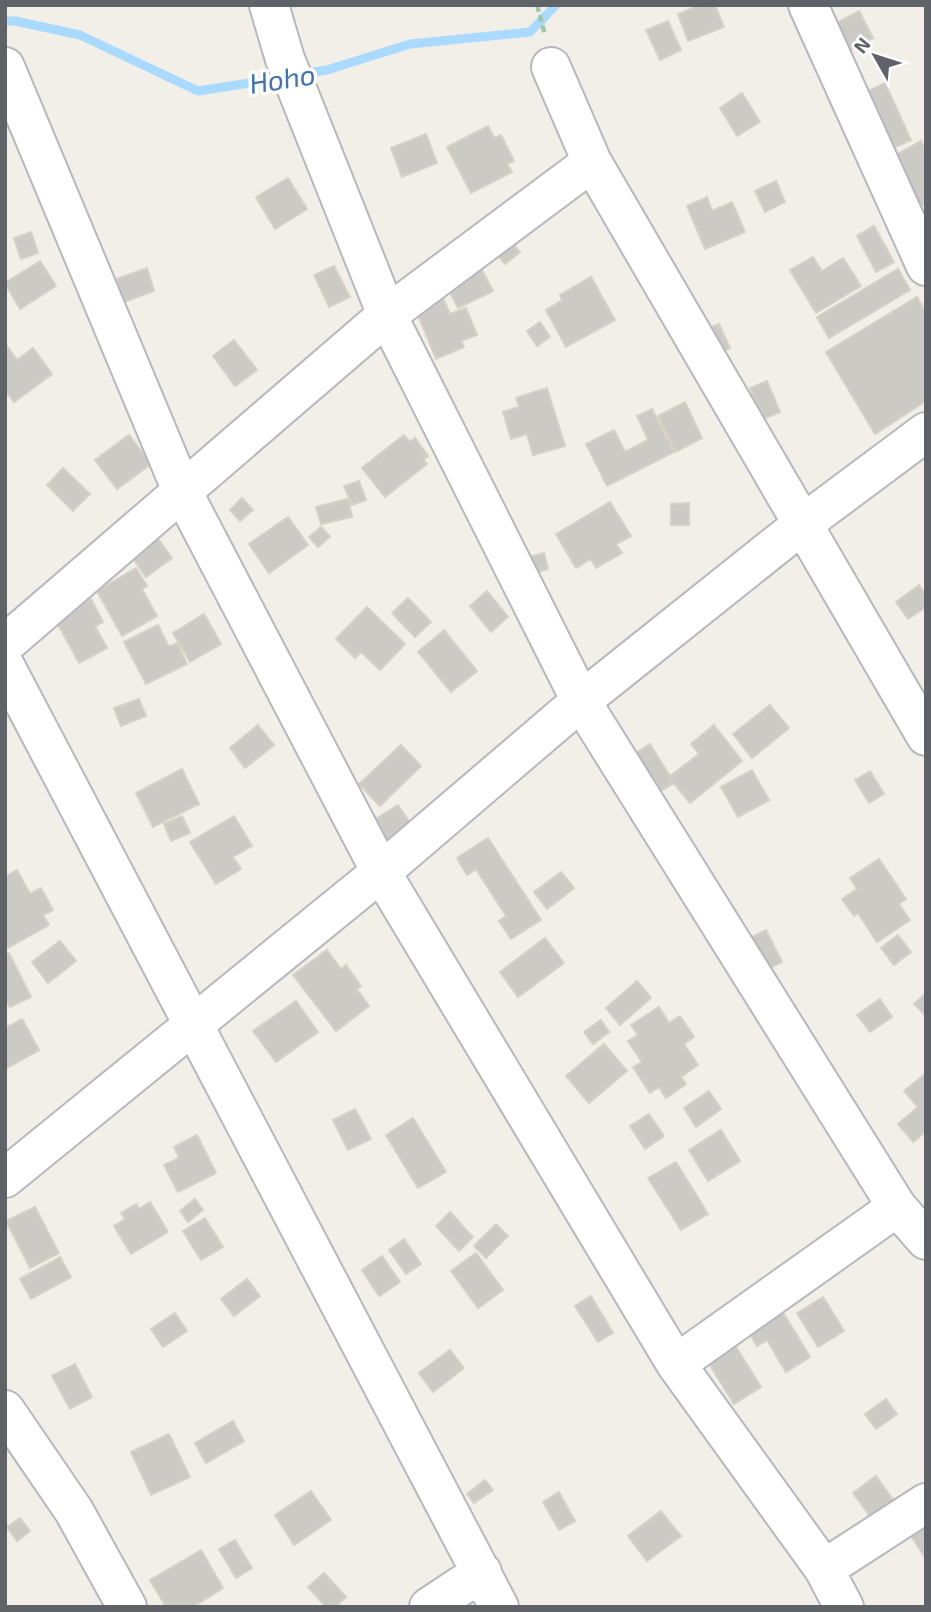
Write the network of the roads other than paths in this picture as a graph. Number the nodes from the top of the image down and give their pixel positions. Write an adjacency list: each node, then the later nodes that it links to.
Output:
1 (269, 5): 7 (street)
2 (808, 5): 6 (street)
3 (5, 66): 9 (street)
4 (551, 67): 5 (street)
5 (592, 163): 7 (street); 10 (street)
6 (926, 266)
7 (387, 315): 9 (street); 13 (street)
8 (926, 432): 10 (street)
9 (182, 491): 11 (street); 15 (street)
10 (804, 523): 13 (street); 14 (street)
11 (5, 644)
12 (5, 666): 16 (street)
13 (581, 701): 15 (street); 18 (street)
14 (926, 736)
15 (382, 872): 16 (street); 20 (street)
16 (194, 1025): 17 (street); 23 (street)
17 (5, 1178)
18 (897, 1207): 19 (street); 20 (street)
19 (926, 1240)
20 (676, 1364): 24 (street)
21 (5, 1410): 25 (street)
22 (926, 1503): 24 (street)
23 (482, 1572): 26 (street); 27 (street)
24 (835, 1596)
25 (127, 1607)
26 (429, 1607)
27 (499, 1607)

